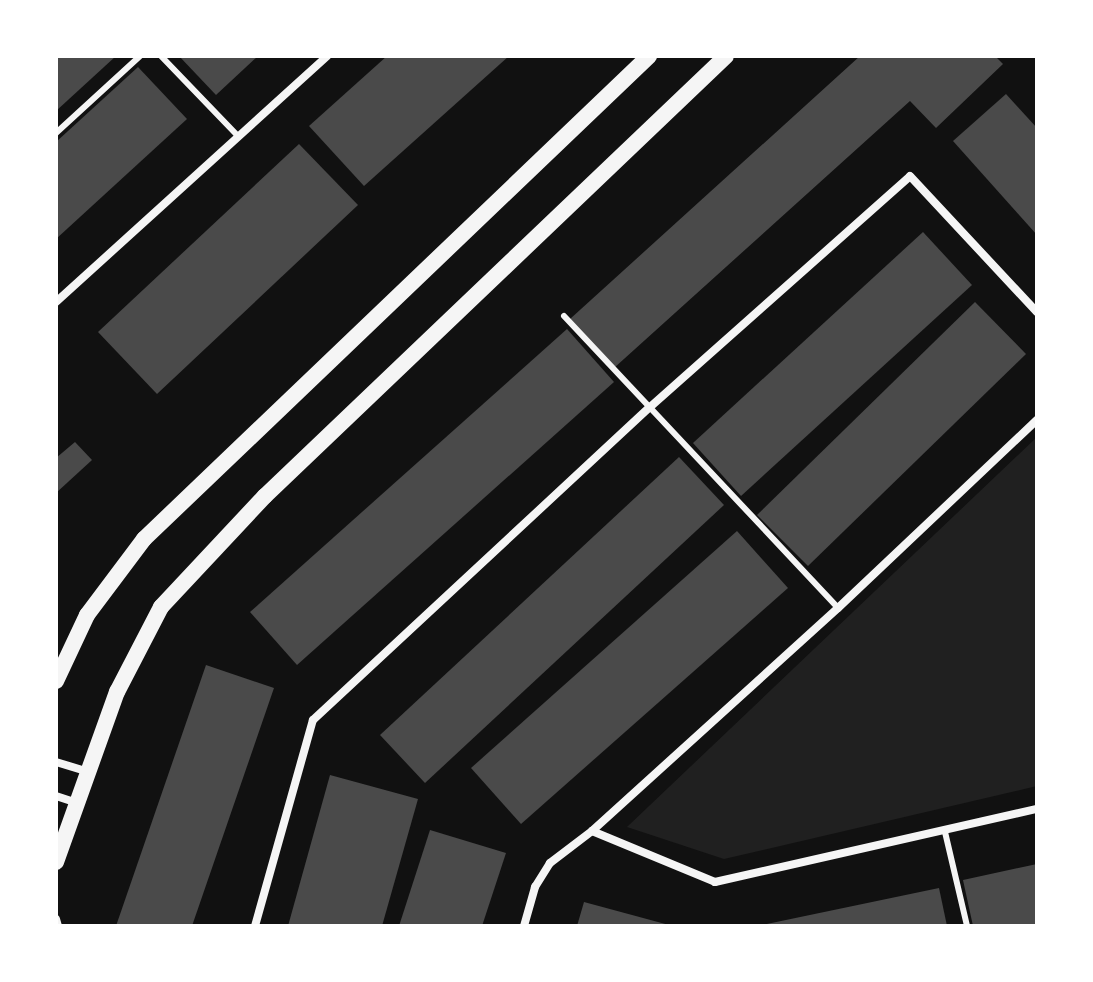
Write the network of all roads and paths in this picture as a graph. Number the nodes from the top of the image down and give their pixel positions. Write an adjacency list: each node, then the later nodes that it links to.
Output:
1 (140, 56): 6 (lane)
2 (161, 56): 7 (lane)
3 (327, 56): 7 (street)
4 (649, 56): 14 (main road)
5 (726, 56): 16 (main road)
6 (56, 133)
7 (238, 136): 8 (street)
8 (56, 302)
9 (1037, 312): 11 (street)
10 (564, 316): 11 (lane)
11 (649, 408): 13 (lane); 25 (street)
12 (1037, 420): 13 (street)
13 (838, 608): 20 (street)
14 (56, 681)
15 (56, 762): 16 (street)
16 (85, 771): 18 (main road)
17 (56, 796): 18 (street)
18 (75, 802): 22 (main road)
19 (1037, 809): 21 (street)
20 (592, 831): 21 (street); 26 (street)
21 (945, 832): 27 (lane)
22 (56, 862)
23 (56, 919): 24 (street)
24 (58, 926)
25 (255, 926)
26 (524, 926)
27 (967, 926)

